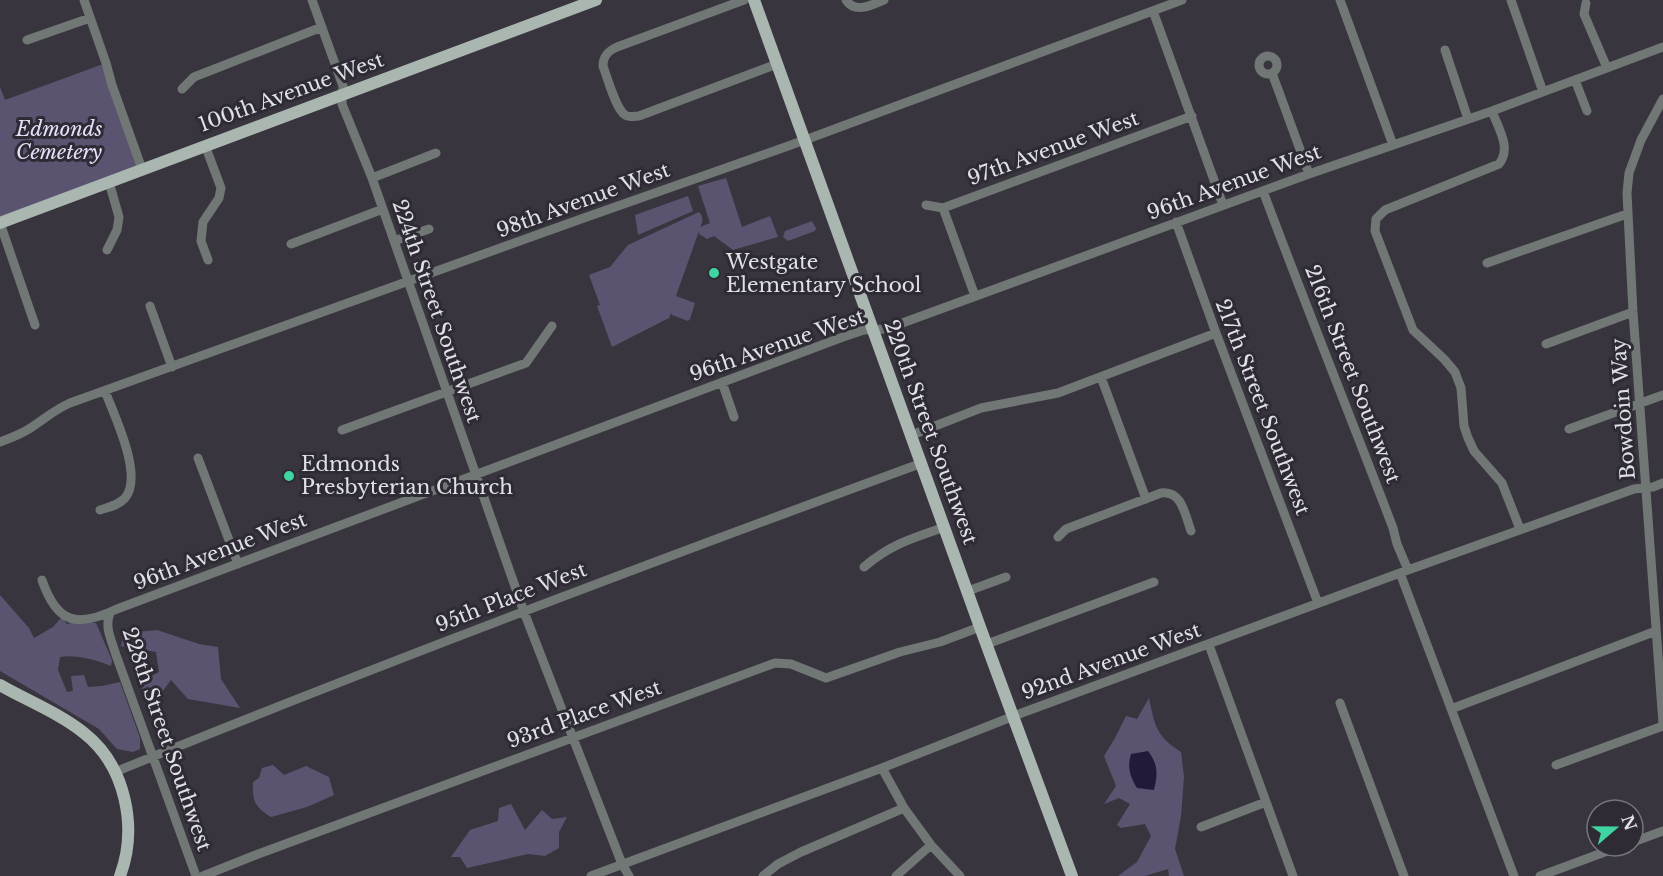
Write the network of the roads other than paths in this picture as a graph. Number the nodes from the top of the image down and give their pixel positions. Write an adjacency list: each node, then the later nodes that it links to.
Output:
1 (84, 0): 13 (street)
2 (312, 0): 14 (street, 224th Street Southwest)
3 (596, 0): 24 (main road, 100th Avenue West)
4 (744, 0): 18 (street)
5 (754, 0): 18 (main road, 220th Street Southwest)
6 (846, 0): 7 (street)
7 (884, 0)
8 (1182, 0): 12 (street, 98th Avenue West)
9 (1340, 0): 32 (street)
10 (1511, 0): 23 (street)
11 (1586, 3): 19 (street)
12 (1153, 11): 28 (street); 30 (street, 98th Avenue West)
13 (90, 18): 15 (street); 34 (street)
14 (322, 27): 22 (street); 24 (street, 224th Street Southwest)
15 (27, 40)
16 (1663, 47): 19 (street, 96th Avenue West)
17 (1445, 50): 29 (street)
18 (777, 64): 30 (main road, 220th Street Southwest)
19 (1607, 68): 21 (street, 96th Avenue West)
20 (1272, 73): 35 (street)
21 (1575, 80): 23 (street, 96th Avenue West); 27 (street)
22 (182, 89)
23 (1543, 92): 26 (street, 96th Avenue West)
24 (343, 94): 31 (main road, 100th Avenue West); 36 (street, 224th Street Southwest)
25 (1663, 99): 43 (street, Bowdoin Way)
26 (1492, 111): 29 (street, 96th Avenue West); 81 (street)
27 (1587, 111)
28 (1192, 116): 40 (street); 41 (street, 97th Avenue West)
29 (1468, 119): 32 (street, 96th Avenue West)
30 (805, 140): 52 (street, 98th Avenue West); 58 (main road, 220th Street Southwest)
31 (205, 145): 34 (main road, 100th Avenue West); 50 (street)
32 (1393, 145): 35 (street, 96th Avenue West)
33 (436, 153): 36 (street)
34 (142, 169): 37 (main road, 100th Avenue West)
35 (1309, 174): 38 (street, 96th Avenue West)
36 (372, 178): 42 (street, 224th Street Southwest)
37 (109, 182): 45 (main road, 100th Avenue West); 49 (street)
38 (1263, 191): 40 (street, 96th Avenue West); 86 (street, 216th Street Southwest)
39 (926, 205): 41 (street)
40 (1223, 205): 44 (street, 96th Avenue West)
41 (943, 208): 53 (street)
42 (383, 209): 47 (street, 224th Street Southwest); 48 (street)
43 (1627, 214): 51 (street); 55 (street, Bowdoin Way)
44 (1176, 222): 53 (street, 96th Avenue West); 59 (street, 217th Street Southwest)
45 (0, 223): 56 (street)
46 (429, 229): 47 (street)
47 (394, 242): 52 (street, 224th Street Southwest)
48 (291, 244)
49 (107, 250)
50 (208, 260)
51 (1488, 263)
52 (408, 282): 61 (street, 98th Avenue West); 65 (street, 224th Street Southwest)
53 (975, 296): 58 (street, 96th Avenue West)
54 (150, 306): 61 (street)
55 (1633, 312): 60 (street); 67 (street, Bowdoin Way)
56 (35, 325)
57 (552, 326): 65 (street)
58 (874, 329): 63 (street, 96th Avenue West); 71 (main road, 220th Street Southwest)
59 (1216, 333): 62 (street); 91 (street, 217th Street Southwest)
60 (1546, 344)
61 (172, 367): 64 (street, 98th Avenue West)
62 (1101, 377): 71 (street); 78 (street)
63 (722, 382): 68 (street); 75 (street, 96th Avenue West)
64 (105, 391): 72 (street, 98th Avenue West); 79 (street)
65 (447, 392): 70 (street); 75 (street, 224th Street Southwest)
66 (1663, 395): 67 (street)
67 (1640, 404): 69 (street); 77 (street, Bowdoin Way)
68 (734, 417)
69 (1569, 429)
70 (342, 430)
71 (912, 435): 74 (main road, 220th Street Southwest)
72 (0, 442)
73 (198, 458): 84 (street)
74 (922, 463): 80 (main road, 220th Street Southwest); 92 (street, 95th Place West)
75 (475, 475): 84 (street, 96th Avenue West); 92 (street, 224th Street Southwest)
76 (1663, 483): 77 (street, 92nd Avenue West)
77 (1646, 487): 81 (street, 92nd Avenue West); 95 (street, Bowdoin Way)
78 (1146, 499): 82 (street); 83 (street)
79 (100, 510)
80 (945, 526): 85 (street); 90 (main road, 220th Street Southwest)
81 (1520, 529): 86 (street, 92nd Avenue West)
82 (1191, 531)
83 (1058, 537)
84 (238, 564): 93 (street, 96th Avenue West)
85 (864, 567)
86 (1404, 572): 91 (street, 92nd Avenue West); 101 (street, 216th Street Southwest)
87 (1006, 577): 90 (street)
88 (42, 580): 93 (street, 96th Avenue West)
89 (1154, 582): 96 (street)
90 (968, 591): 94 (main road, 220th Street Southwest)
91 (1318, 603): 97 (street, 92nd Avenue West)
92 (524, 612): 104 (street, 224th Street Southwest); 105 (street, 95th Place West)
93 (110, 613): 105 (street, 228th Street Southwest)
94 (980, 627): 96 (main road, 220th Street Southwest); 104 (street, 93rd Place West)
95 (1656, 631): 99 (street, Bowdoin Way); 101 (street)
96 (987, 644): 102 (main road, 220th Street Southwest)
97 (1209, 645): 102 (street, 92nd Avenue West); 109 (street)
98 (0, 685): 108 (main road)
99 (1662, 693): 103 (street, Bowdoin Way)
100 (1340, 703): 127 (street)
101 (1452, 709): 128 (street, 216th Street Southwest)
102 (1013, 717): 107 (street, 92nd Avenue West); 117 (main road, 220th Street Southwest)
103 (1663, 725): 106 (street)
104 (572, 737): 116 (street, 224th Street Southwest); 120 (street, 93rd Place West)
105 (153, 757): 108 (street, 95th Place West); 119 (street, 228th Street Southwest)
106 (1556, 765)
107 (882, 768): 110 (street); 116 (street, 92nd Avenue West)
108 (115, 772): 118 (main road)
109 (1266, 802): 111 (street); 126 (street)
110 (904, 808): 114 (street); 123 (street)
111 (1201, 827)
112 (1663, 831): 113 (street)
113 (1645, 838)
114 (931, 845): 124 (street); 125 (street)
115 (1589, 858): 129 (street)
116 (622, 864): 121 (street, 92nd Avenue West); 122 (street, 224th Street Southwest)
117 (1069, 875)
118 (120, 876)
119 (196, 876)
120 (203, 876)
121 (591, 876)
122 (629, 876)
123 (764, 876)
124 (896, 876)
125 (960, 876)
126 (1293, 876)
127 (1404, 876)
128 (1514, 876)
129 (1540, 876)

